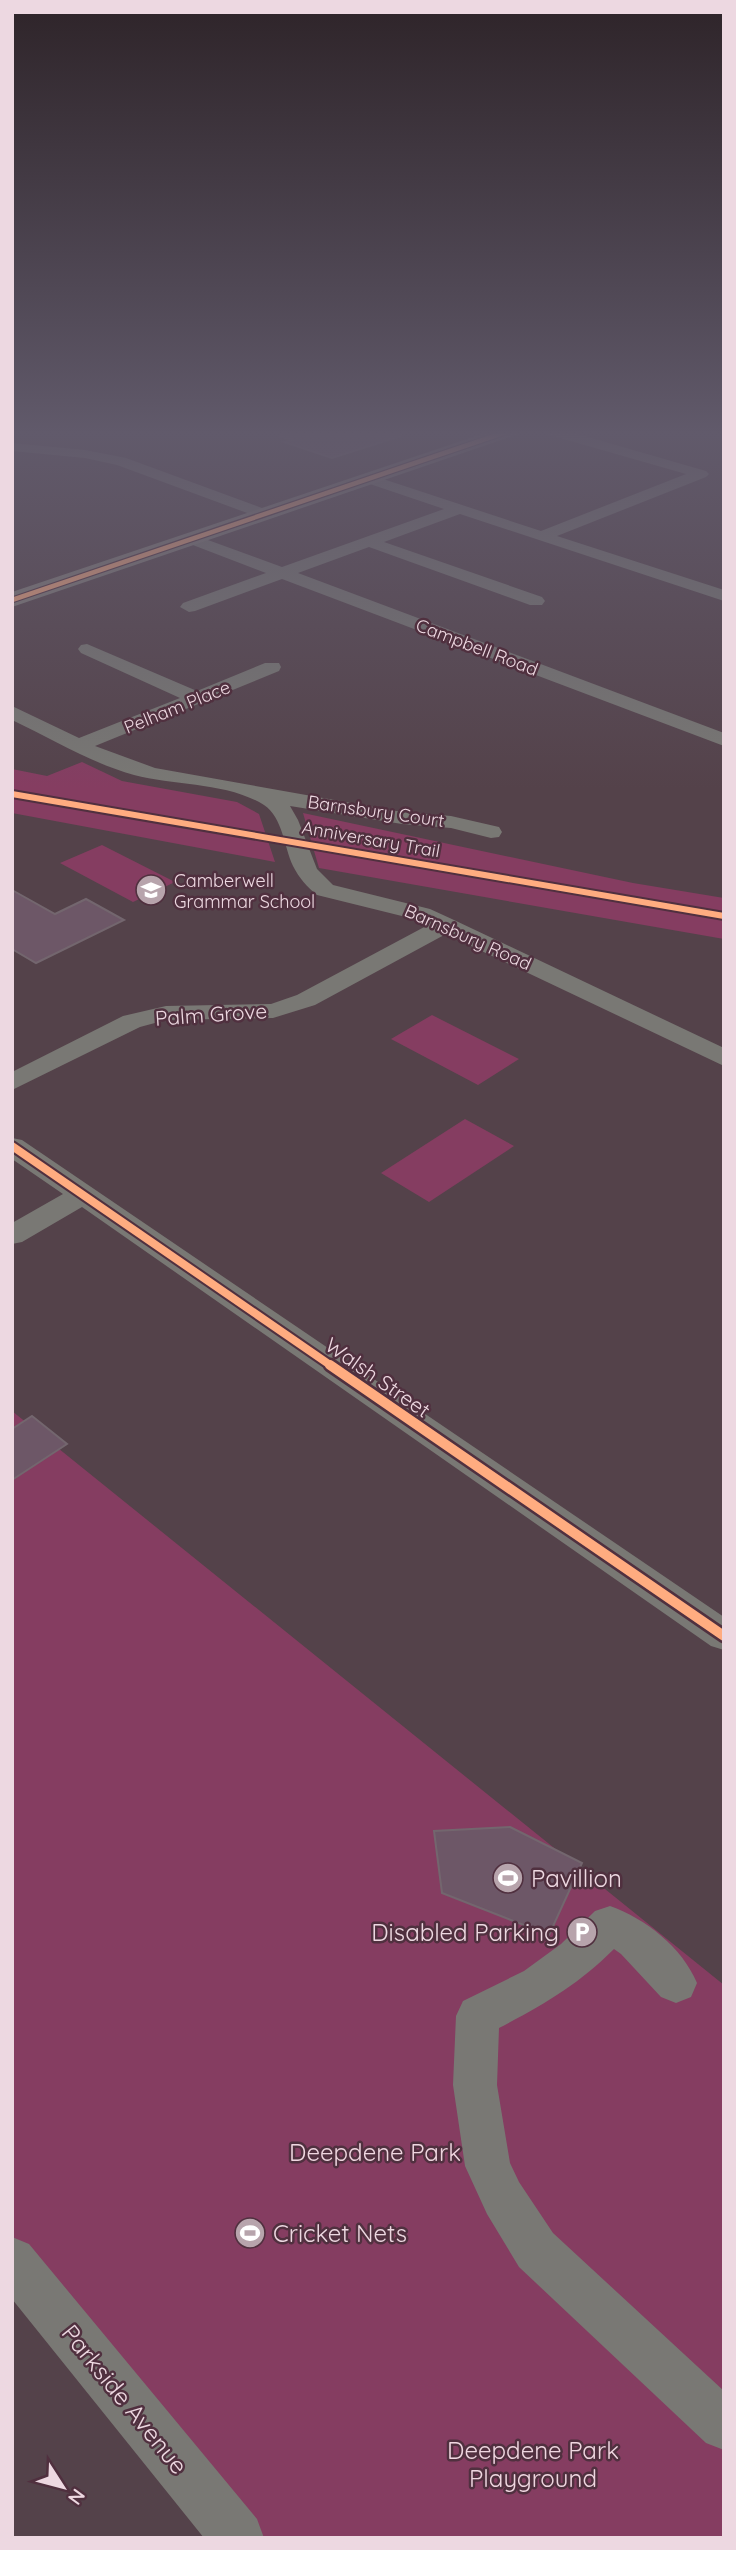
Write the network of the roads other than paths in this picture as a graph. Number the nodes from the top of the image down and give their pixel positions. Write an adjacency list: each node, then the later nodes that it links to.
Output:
1 (156, 550): 7 (main road)
2 (220, 550): 6 (street, Campbell Road)
3 (345, 550): 6 (street)
4 (394, 550): 9 (street)
5 (585, 550): 8 (street)
6 (282, 573): 10 (street); 15 (street, Campbell Road)
7 (17, 594)
8 (723, 595)
9 (536, 601)
10 (189, 607)
11 (87, 649): 13 (street)
12 (272, 667): 13 (street, Pelham Place)
13 (197, 698): 16 (street, Pelham Place)
14 (12, 712): 16 (street, Barnsbury Road)
15 (724, 740)
16 (80, 745): 17 (street, Barnsbury Road)
17 (260, 795): 18 (street, Barnsbury Court); 19 (street, Barnsbury Road)
18 (491, 832)
19 (446, 925): 20 (street, Barnsbury Road); 21 (street, Palm Grove)
20 (724, 1058)
21 (12, 1082)
22 (12, 1146): 23 (street, Walsh Street)
23 (83, 1195): 24 (street); 25 (street, Walsh Street)
24 (12, 1235)
25 (724, 1636)
26 (676, 1983): 28 (street)
27 (12, 2261): 29 (street, Parkside Avenue)
28 (724, 2425)
29 (238, 2538)

